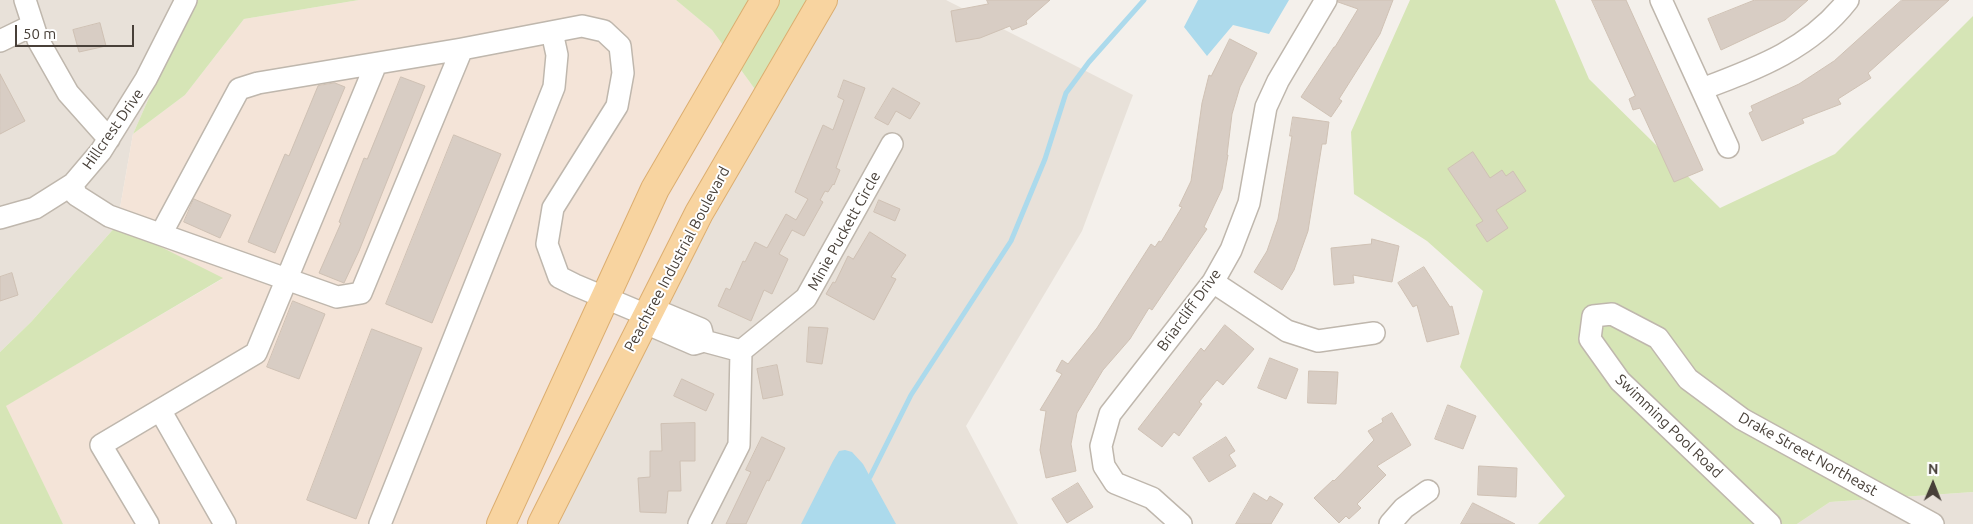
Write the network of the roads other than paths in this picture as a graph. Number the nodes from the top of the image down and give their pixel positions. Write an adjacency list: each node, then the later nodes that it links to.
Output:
1 (25, 0): 8 (street)
2 (186, 0): 14 (street, Hillcrest Drive)
3 (765, 0): 22 (main road)
4 (823, 0): 23 (main road, Peachtree Industrial Boulevard)
5 (1326, 0): 21 (street, Briarcliff Drive)
6 (1661, 0): 13 (street)
7 (1848, 0): 13 (street)
8 (34, 25): 10 (street); 14 (street)
9 (552, 32): 11 (street); 22 (street); 31 (street)
10 (0, 41)
11 (462, 49): 12 (street); 20 (street)
12 (376, 64): 19 (street); 20 (street)
13 (1702, 89): 16 (street)
14 (109, 139): 17 (street, Hillcrest Drive)
15 (892, 144): 26 (street, Minie Puckett Circle)
16 (1728, 147)
17 (73, 184): 18 (street, Hillcrest Drive); 19 (street)
18 (0, 218)
19 (161, 234): 20 (street)
20 (287, 279): 27 (street)
21 (1213, 282): 25 (street); 35 (street, Briarcliff Drive)
22 (604, 296): 23 (street); 32 (main road)
23 (649, 316): 26 (street); 33 (main road, Peachtree Industrial Boulevard)
24 (1593, 316): 37 (street, Swimming Pool Road); 38 (street, Drake Street Northeast)
25 (1374, 333)
26 (741, 351): 34 (street)
27 (160, 410): 29 (street); 30 (street)
28 (1428, 491): 36 (street)
29 (148, 524)
30 (225, 524)
31 (380, 524)
32 (501, 524)
33 (542, 524)
34 (699, 524)
35 (1181, 524)
36 (1390, 524)
37 (1770, 524)
38 (1933, 524)

